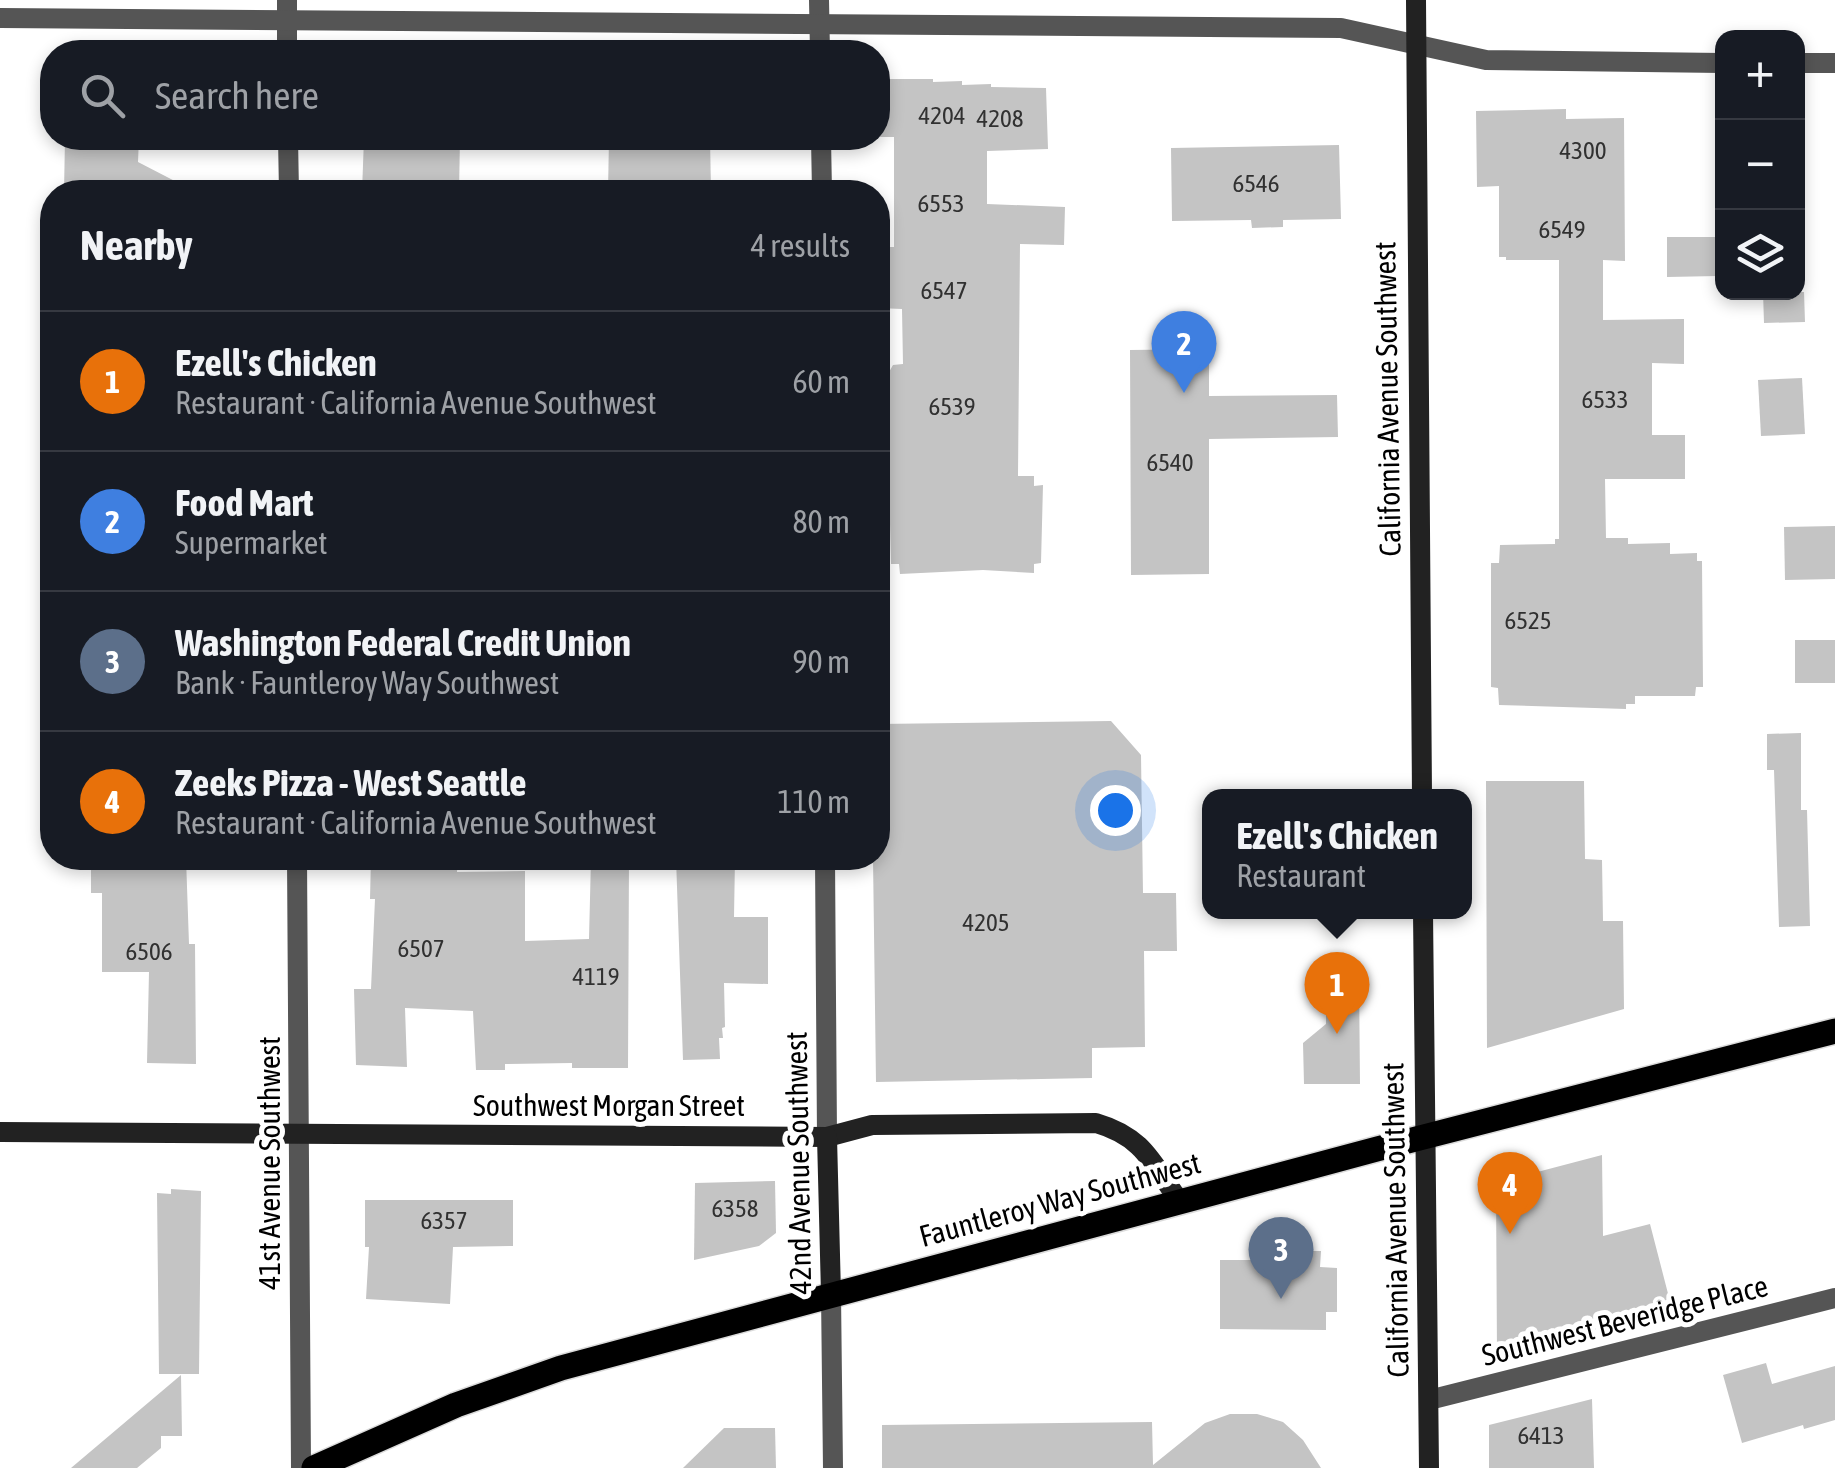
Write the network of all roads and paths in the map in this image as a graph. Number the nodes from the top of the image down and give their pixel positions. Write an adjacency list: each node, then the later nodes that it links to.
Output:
1 (819, 0): 5 (street)
2 (1416, 0): 8 (street, California Avenue Southwest)
3 (287, 10): 4 (street); 5 (street); 6 (street)
4 (0, 18)
5 (820, 24): 7 (street); 8 (street)
6 (287, 40)
7 (820, 40)
8 (1416, 44): 9 (street); 16 (street, California Avenue Southwest)
9 (1715, 63)
10 (1805, 63): 11 (street)
11 (1835, 63)
12 (288, 150): 14 (street)
13 (821, 150): 15 (street)
14 (289, 180)
15 (822, 180)
16 (1422, 789)
17 (297, 870): 22 (street, 41st Avenue Southwest)
18 (825, 870): 24 (street, 42nd Avenue Southwest)
19 (1423, 919): 23 (street, California Avenue Southwest)
20 (1835, 1032): 23 (main road, Fauntleroy Way Southwest)
21 (0, 1132): 22 (street, Southwest Morgan Street)
22 (300, 1134): 24 (street, Southwest Morgan Street); 29 (street, 41st Avenue Southwest)
23 (1424, 1136): 25 (main road, Fauntleroy Way Southwest); 28 (street, California Avenue Southwest)
24 (827, 1137): 25 (street, Southwest Morgan Street); 26 (street, 42nd Avenue Southwest)
25 (1180, 1202): 26 (main road, Fauntleroy Way Southwest)
26 (832, 1294): 30 (main road, Fauntleroy Way Southwest); 31 (street, 42nd Avenue Southwest)
27 (1835, 1298): 28 (street, Southwest Beveridge Place)
28 (1429, 1400): 32 (street, California Avenue Southwest)
29 (300, 1468)
30 (314, 1468)
31 (833, 1468)
32 (1429, 1468)

